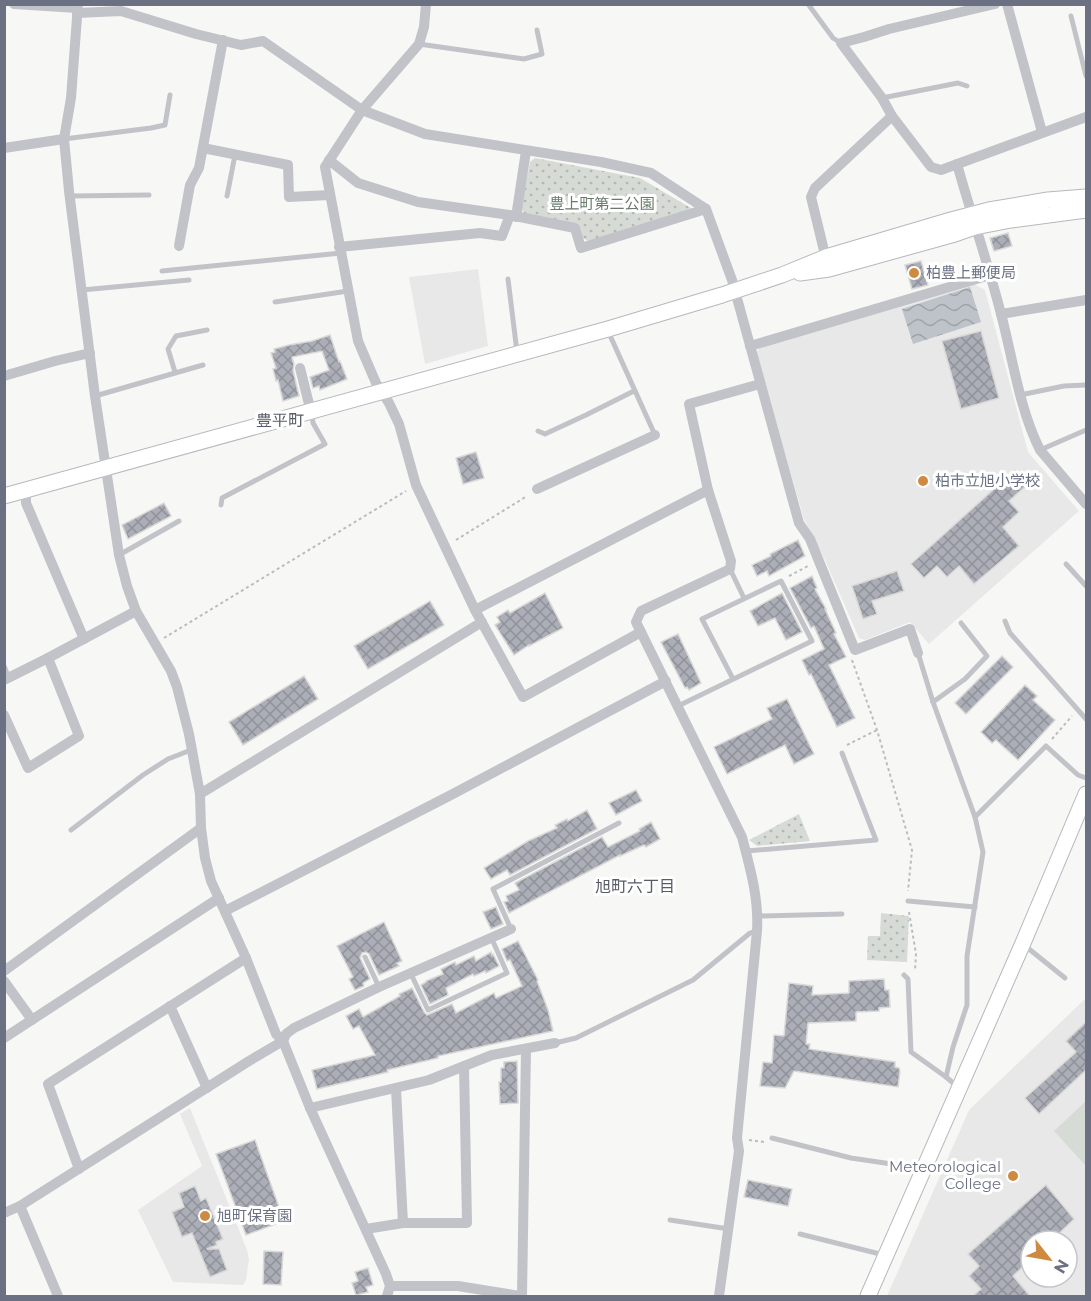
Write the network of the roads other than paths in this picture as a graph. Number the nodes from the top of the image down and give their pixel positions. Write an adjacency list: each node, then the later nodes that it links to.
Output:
1 (14, 4): 7 (street)
2 (426, 4): 12 (street)
3 (808, 4): 11 (lane)
4 (995, 4): 6 (street)
5 (1007, 4): 20 (street)
6 (974, 7): 11 (street)
7 (78, 8): 10 (street); 21 (street)
8 (1071, 16): 13 (lane)
9 (537, 30): 12 (lane)
10 (223, 40): 17 (street); 23 (street)
11 (841, 43): 16 (street)
12 (419, 44): 17 (street)
13 (1086, 76)
14 (967, 86): 16 (lane)
15 (170, 95): 21 (lane)
16 (882, 98): 18 (street)
17 (362, 110): 24 (street); 26 (street)
18 (892, 116): 27 (street); 39 (street)
19 (1086, 117): 20 (street)
20 (1042, 132): 27 (street)
21 (64, 139): 22 (street); 30 (street)
22 (4, 147)
23 (204, 148): 25 (street); 37 (street)
24 (526, 151): 33 (street); 35 (street)
25 (235, 155): 29 (street); 31 (lane)
26 (329, 160): 29 (street); 35 (street)
27 (957, 164): 36 (street)
28 (149, 195): 30 (lane)
29 (330, 195): 38 (street)
30 (70, 196): 44 (street)
31 (228, 196)
32 (1086, 197): 36 (street)
33 (706, 209): 35 (street); 46 (street)
34 (1086, 210): 36 (street)
35 (513, 216): 38 (street)
36 (974, 221): 39 (street); 41 (street)
37 (179, 246)
38 (340, 250): 40 (lane); 45 (street)
39 (827, 263): 46 (street)
40 (162, 271)
41 (990, 274): 49 (street); 52 (street)
42 (508, 279): 54 (lane)
43 (189, 280): 44 (lane)
44 (82, 290): 53 (street)
45 (350, 290): 48 (lane); 62 (street)
46 (735, 291): 50 (street); 52 (street)
47 (1086, 300): 49 (street)
48 (275, 302)
49 (1001, 314): 63 (street)
50 (608, 329): 54 (street); 61 (lane)
51 (207, 330): 57 (lane)
52 (750, 346): 59 (street)
53 (90, 353): 58 (street); 64 (street)
54 (517, 354): 62 (street)
55 (203, 365): 57 (lane)
56 (300, 368): 65 (street)
57 (175, 372): 64 (lane)
58 (4, 376)
59 (760, 384): 72 (street); 90 (street)
60 (1086, 385): 63 (lane)
61 (634, 391): 67 (lane); 68 (lane)
62 (381, 392): 65 (street); 84 (street)
63 (1020, 395): 69 (street)
64 (95, 396): 70 (street)
65 (311, 412): 70 (street); 76 (lane)
66 (1086, 430): 69 (lane)
67 (538, 431)
68 (655, 435): 71 (street)
69 (1040, 450): 75 (street)
70 (107, 468): 73 (street); 78 (street)
71 (537, 489)
72 (708, 490): 80 (street); 84 (street)
73 (26, 491): 74 (street); 89 (street)
74 (4, 496)
75 (1086, 504)
76 (221, 505)
77 (179, 521): 78 (lane)
78 (119, 555): 83 (street)
79 (1066, 564): 81 (lane)
80 (730, 569): 82 (lane); 88 (street)
81 (1086, 586)
82 (744, 598): 94 (lane); 94 (lane)
83 (136, 610): 89 (street); 100 (street)
84 (475, 610): 86 (street)
85 (1005, 621): 99 (lane)
86 (482, 622): 88 (street); 103 (street)
87 (961, 623): 96 (lane)
88 (641, 632): 95 (street)
89 (84, 639): 91 (street)
90 (918, 653): 96 (lane)
91 (48, 658): 93 (street); 98 (street)
92 (4, 666): 93 (lane)
93 (7, 679)
94 (733, 680): 97 (lane)
95 (666, 681): 97 (street); 113 (street)
96 (933, 702): 105 (lane)
97 (678, 706): 109 (street)
98 (4, 715)
99 (1086, 719)
100 (191, 750): 103 (street); 108 (lane)
101 (842, 753): 109 (lane)
102 (1086, 778): 105 (lane)
103 (200, 794): 107 (street)
104 (1086, 794): 119 (street)
105 (975, 818): 112 (lane)
106 (619, 823): 116 (lane)
107 (201, 828): 110 (street); 122 (street)
108 (71, 830)
109 (746, 851): 115 (street)
110 (219, 898): 113 (street); 129 (street)
111 (908, 901): 112 (lane)
112 (975, 907): 135 (lane)
113 (225, 910): 121 (street)
114 (842, 914): 115 (lane)
115 (758, 916): 117 (street)
116 (511, 929): 118 (street)
117 (757, 931): 132 (lane); 148 (street)
118 (491, 937): 123 (street); 123 (lane)
119 (1023, 944): 125 (lane); 137 (street)
120 (365, 957): 127 (lane)
121 (246, 958): 128 (street); 131 (street)
122 (4, 971)
123 (411, 974): 127 (street)
124 (904, 975): 135 (lane)
125 (1065, 978)
126 (4, 981): 129 (street)
127 (379, 987): 131 (street)
128 (170, 1005): 136 (street); 141 (street)
129 (32, 1020): 130 (street)
130 (4, 1038)
131 (283, 1041): 136 (street); 139 (street)
132 (555, 1043): 133 (street)
133 (526, 1049): 134 (street); 153 (street)
134 (464, 1066): 138 (street); 146 (street)
135 (946, 1077): 137 (lane)
136 (207, 1088): 141 (street)
137 (959, 1088): 142 (street)
138 (396, 1089): 139 (street); 146 (street)
139 (310, 1108): 147 (street)
140 (772, 1138): 142 (lane)
141 (79, 1169): 143 (street)
142 (923, 1173): 150 (street)
143 (20, 1206): 144 (street); 152 (street)
144 (4, 1213)
145 (670, 1220): 148 (lane)
146 (404, 1223): 147 (street)
147 (366, 1229): 151 (street)
148 (729, 1229): 154 (street)
149 (800, 1234): 150 (lane)
150 (886, 1256): 155 (street)
151 (388, 1291): 153 (street)
152 (58, 1296)
153 (521, 1296)
154 (718, 1296)
155 (868, 1296)

